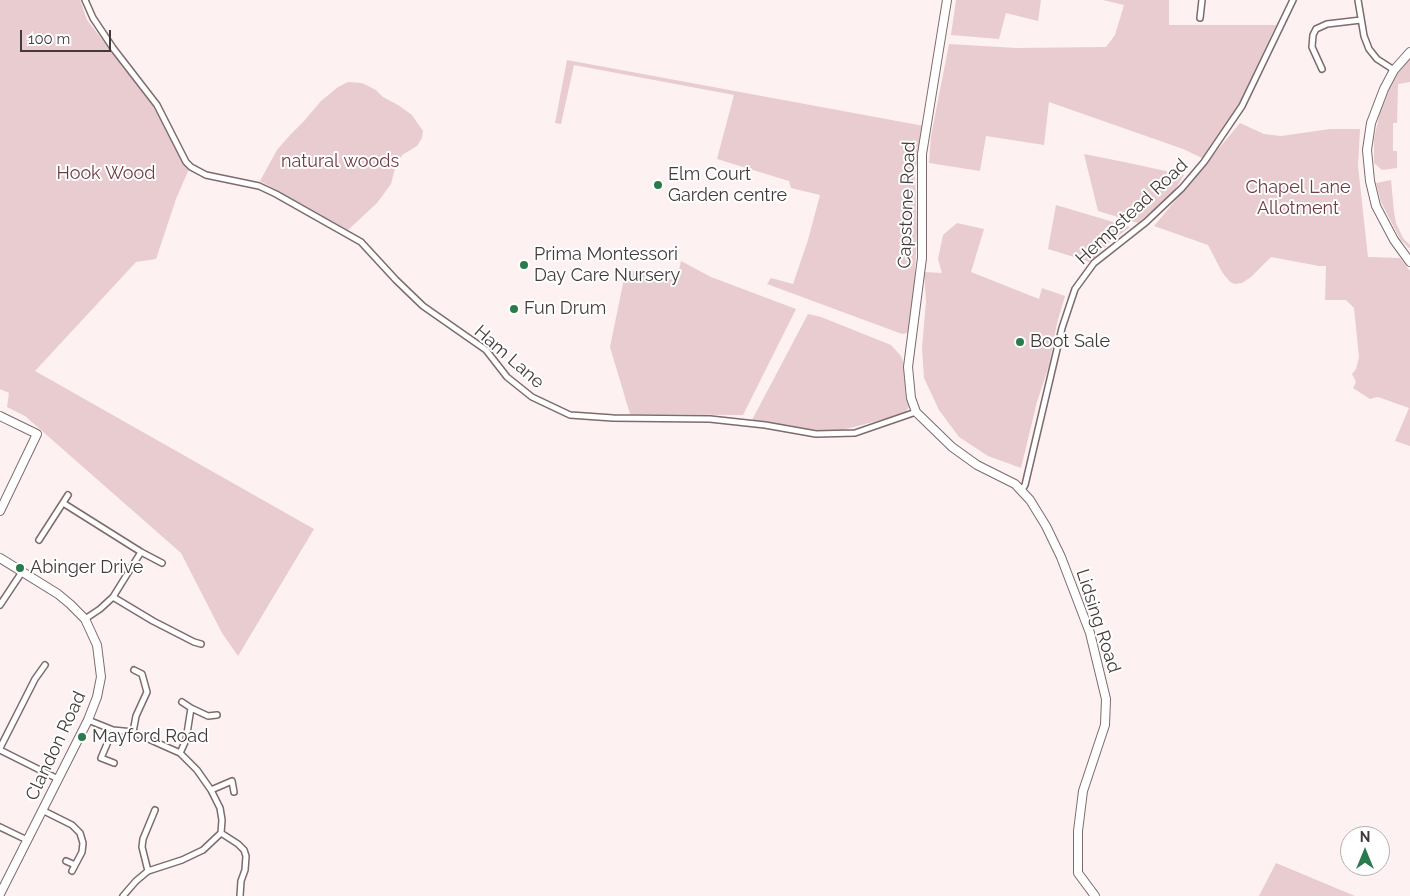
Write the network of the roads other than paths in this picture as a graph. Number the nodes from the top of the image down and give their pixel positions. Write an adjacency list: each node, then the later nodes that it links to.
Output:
1 (85, 0): 12 (street, Ham Lane)
2 (947, 0): 12 (street, Capstone Road)
3 (1202, 0): 6 (street)
4 (1293, 0): 14 (street, Hempstead Road)
5 (1358, 0): 7 (street)
6 (1200, 18)
7 (1362, 20): 9 (street); 10 (street)
8 (1410, 52): 10 (street)
9 (1322, 68)
10 (1394, 70): 11 (street)
11 (1410, 262)
12 (916, 412): 14 (street, Lidsing Road)
13 (0, 416): 17 (street)
14 (1022, 490): 55 (street, Lidsing Road)
15 (68, 495): 16 (street)
16 (63, 503): 18 (street); 19 (street)
17 (0, 511)
18 (39, 540)
19 (141, 552): 21 (street); 23 (street)
20 (0, 558): 22 (street, Clandon Road)
21 (162, 563)
22 (22, 572): 24 (street); 25 (street, Clandon Road)
23 (113, 597): 25 (street); 26 (street)
24 (0, 605)
25 (84, 618): 32 (street, Clandon Road)
26 (201, 644)
27 (45, 665): 35 (street)
28 (134, 670): 34 (street)
29 (182, 702): 30 (street)
30 (191, 708): 31 (street); 36 (street)
31 (217, 715)
32 (88, 720): 33 (street); 39 (street, Clandon Road)
33 (113, 730): 34 (street); 37 (street)
34 (133, 732): 36 (street)
35 (0, 749): 39 (street)
36 (180, 753): 41 (street)
37 (114, 763)
38 (231, 774): 40 (street)
39 (58, 779): 43 (street, Clandon Road)
40 (232, 781): 41 (street); 42 (street)
41 (211, 790): 46 (street)
42 (234, 792)
43 (42, 810): 47 (street, Clandon Road); 49 (street)
44 (156, 810): 51 (street)
45 (0, 827): 47 (street)
46 (220, 834): 51 (street); 54 (street)
47 (27, 840): 52 (street, Clandon Road)
48 (66, 861): 49 (street)
49 (75, 865): 50 (street)
50 (72, 871)
51 (148, 871): 53 (street)
52 (0, 894)
53 (123, 896)
54 (240, 896)
55 (1095, 896)

